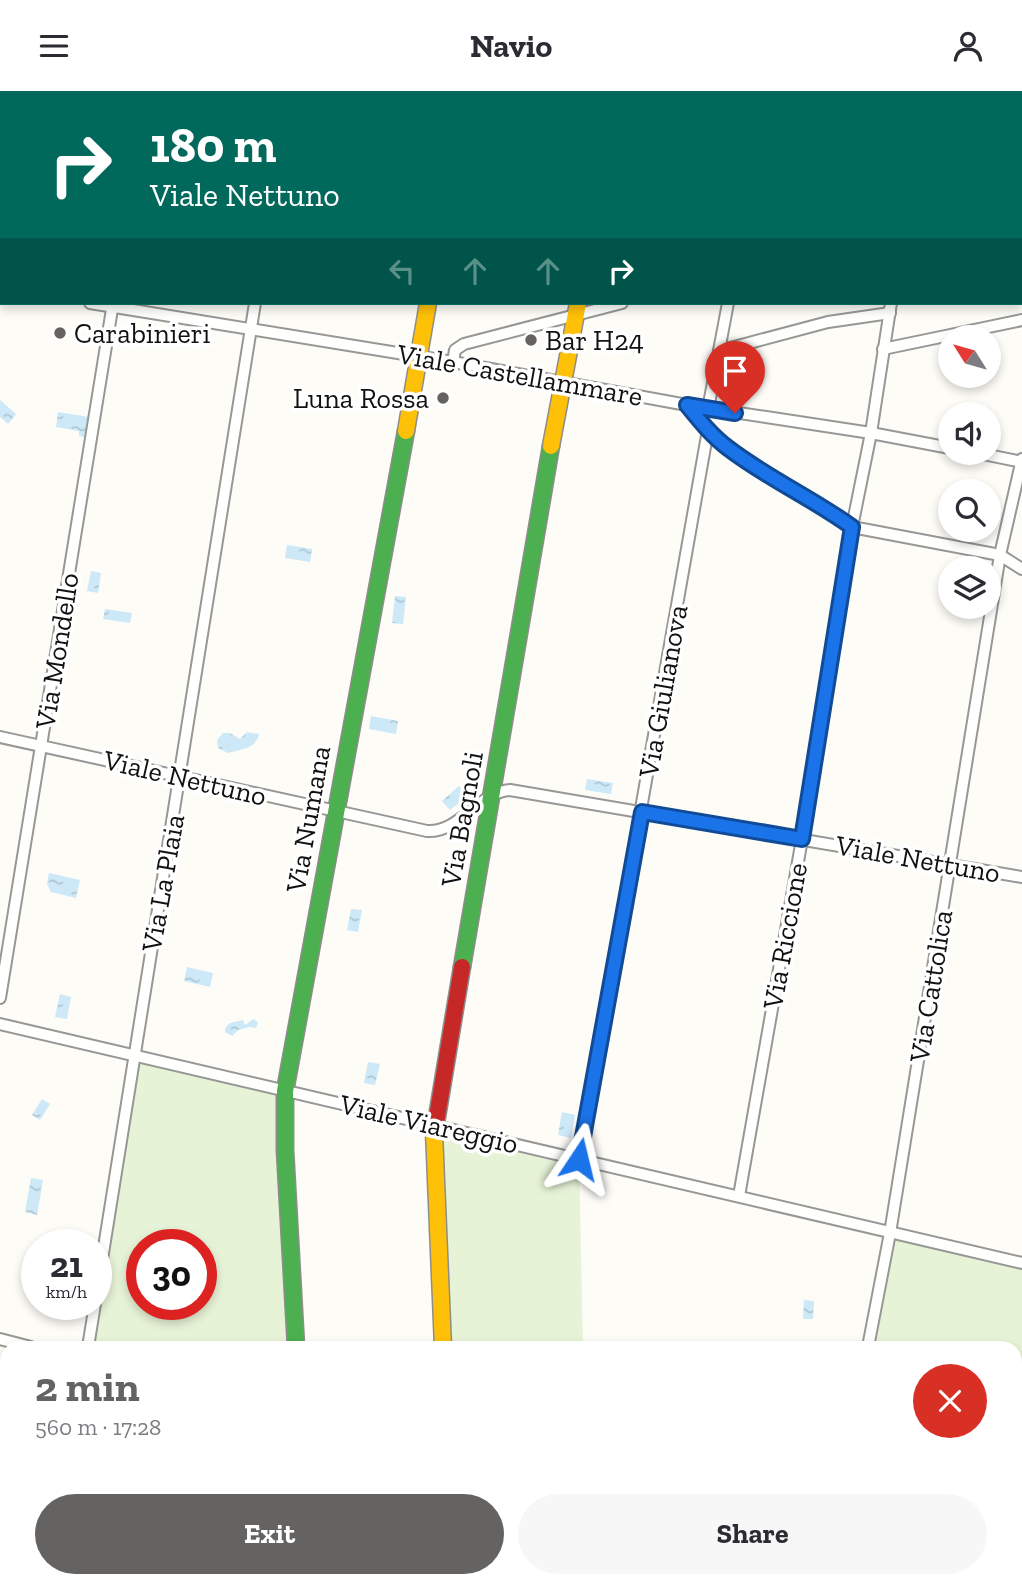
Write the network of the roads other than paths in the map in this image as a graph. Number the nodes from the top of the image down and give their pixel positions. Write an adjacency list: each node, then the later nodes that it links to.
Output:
1 (113, 305): 9 (street, Viale Castellammare); 26 (street, Via Mondello)
2 (255, 305): 9 (street, Via La Plaia)
3 (607, 305): 7 (street)
4 (728, 305): 11 (street)
5 (423, 307): 12 (street, Via Numana)
6 (890, 308): 10 (street, Via Riccione); 11 (street)
7 (578, 309): 13 (street); 14 (street, Via Bagnoli)
8 (1022, 320): 10 (street)
9 (251, 329): 12 (street, Viale Castellammare); 27 (street, Via La Plaia)
10 (883, 349): 18 (street, Via Riccione)
11 (719, 351): 16 (street)
12 (420, 358): 13 (street, Viale Castellammare); 29 (street, Via Numana)
13 (453, 362): 14 (street, Viale Castellammare)
14 (562, 383): 15 (street, Viale Castellammare); 28 (street, Via Bagnoli)
15 (687, 405): 16 (street, Viale Castellammare); 17 (street)
16 (708, 409): 18 (street, Viale Castellammare)
17 (708, 430): 22 (street); 30 (street, Via Giulianova)
18 (871, 433): 19 (street, Viale Castellammare); 22 (street, Via Riccione)
19 (938, 446)
20 (1001, 457): 21 (street)
21 (1022, 461): 23 (street, Via Cattolica)
22 (852, 527): 23 (street); 31 (street, Via Riccione)
23 (1000, 555): 24 (street); 32 (street, Via Cattolica)
24 (1022, 569)
25 (0, 737): 26 (street, Viale Nettuno)
26 (41, 746): 27 (street, Viale Nettuno); 34 (street, Via Mondello)
27 (181, 777): 29 (street, Viale Nettuno); 36 (street, Via La Plaia)
28 (493, 795): 29 (street, Viale Nettuno); 30 (street, Viale Nettuno); 38 (street, Via Bagnoli)
29 (336, 812): 37 (street, Via Numana)
30 (642, 812): 31 (street, Viale Nettuno); 39 (street, Via Giulianova)
31 (802, 839): 32 (street, Viale Nettuno); 40 (street, Via Riccione)
32 (951, 866): 33 (street, Viale Nettuno); 42 (street, Via Cattolica)
33 (1022, 877)
34 (0, 998)
35 (0, 1024): 36 (street, Viale Viareggio)
36 (134, 1053): 37 (street, Viale Viareggio); 41 (street, Via La Plaia)
37 (285, 1091): 38 (street, Viale Viareggio); 46 (street, Via Numana)
38 (435, 1126): 39 (street, Viale Viareggio); 47 (street, Via Bagnoli)
39 (579, 1159): 40 (street, Viale Viareggio)
40 (739, 1196): 42 (street, Viale Viareggio)
41 (107, 1229)
42 (890, 1233): 43 (street, Viale Viareggio); 48 (street, Via Cattolica)
43 (1022, 1263)
44 (93, 1320): 45 (street)
45 (90, 1341)
46 (296, 1341)
47 (443, 1341)
48 (869, 1341)

